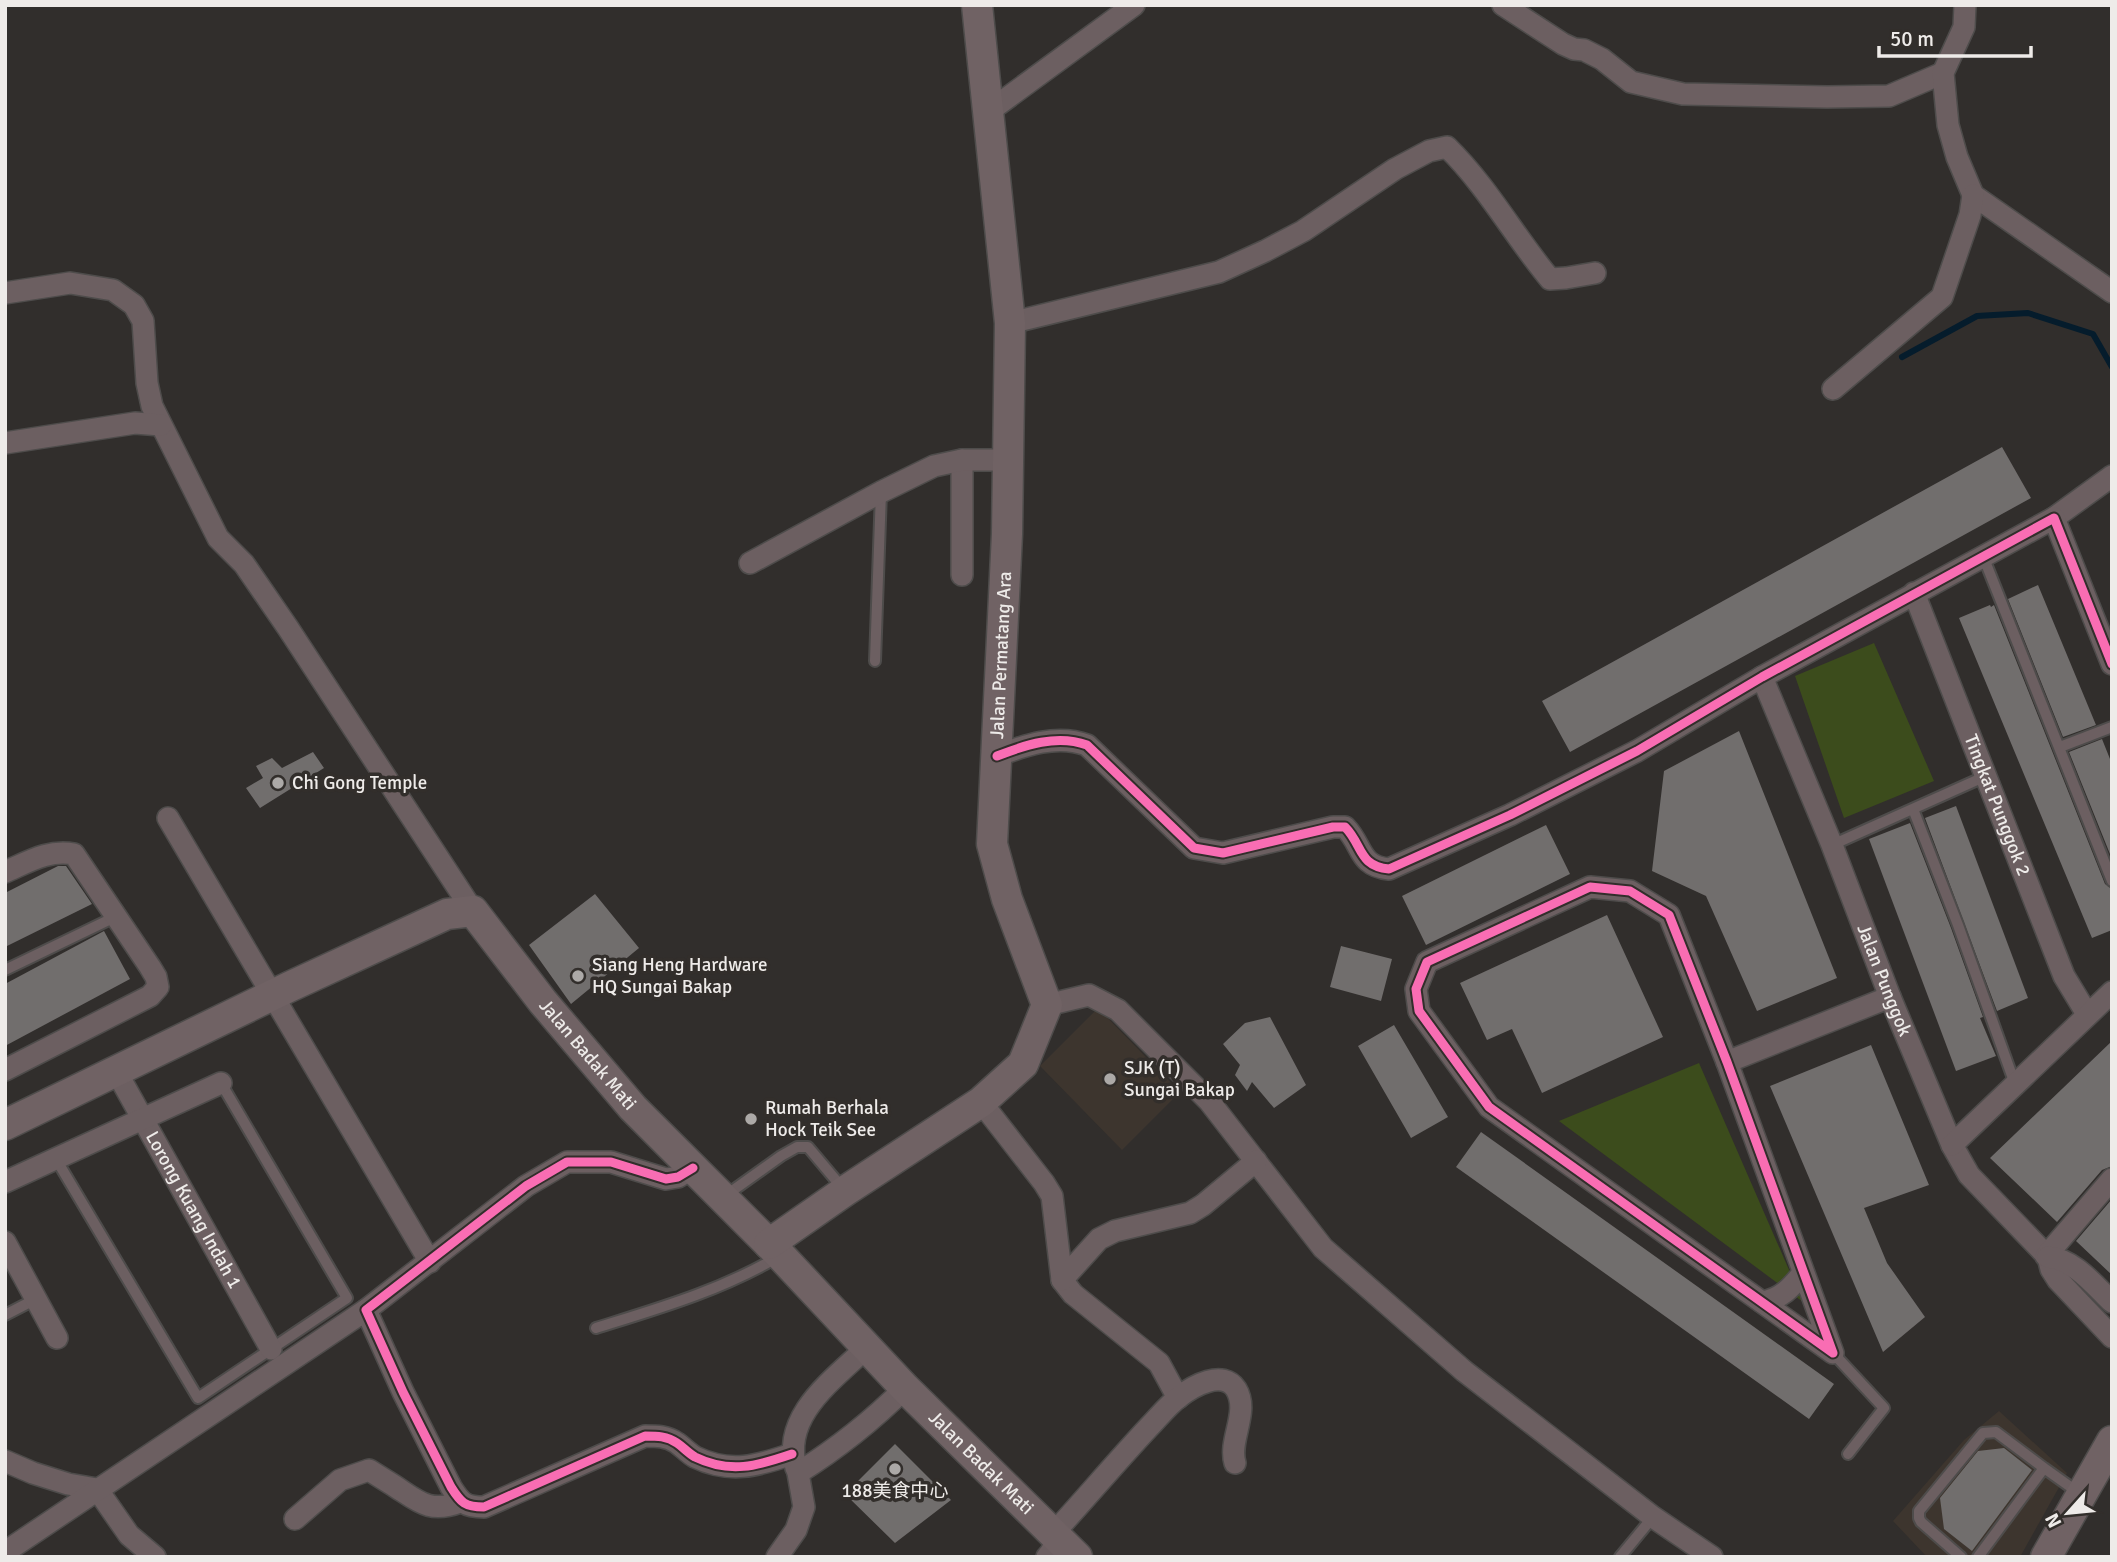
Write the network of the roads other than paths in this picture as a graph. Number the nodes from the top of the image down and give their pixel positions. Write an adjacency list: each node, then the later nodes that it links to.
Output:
1 (977, 5): 6 (main road, Jalan Permatang Ara)
2 (1135, 5): 6 (street)
3 (1503, 5): 5 (street)
4 (1965, 5): 5 (street)
5 (1943, 73): 7 (street)
6 (988, 112): 11 (main road, Jalan Permatang Ara)
7 (1973, 195): 9 (street); 12 (street)
8 (1595, 272): 11 (street)
9 (2112, 292)
10 (5, 293): 13 (street)
11 (1010, 323): 16 (main road, Jalan Permatang Ara)
12 (1833, 389)
13 (161, 425): 14 (street); 36 (street)
14 (5, 443)
15 (961, 460): 16 (street); 18 (street); 22 (street)
16 (1008, 460): 29 (main road, Jalan Permatang Ara)
17 (2112, 476): 19 (street)
18 (881, 492): 21 (street); 24 (lane)
19 (2054, 518): 20 (street); 25 (street)
20 (1983, 556): 23 (street); 28 (lane)
21 (750, 563)
22 (962, 575)
23 (1914, 593): 26 (street); 30 (street, Tingkat Punggok 2)
24 (875, 661)
25 (2112, 664)
26 (1762, 677): 29 (street); 33 (street, Jalan Punggok)
27 (2112, 727): 28 (lane)
28 (2060, 747): 35 (lane)
29 (997, 756): 42 (main road, Jalan Permatang Ara)
30 (1986, 776): 31 (lane); 43 (street, Tingkat Punggok 2)
31 (1913, 808): 33 (lane); 48 (lane)
32 (167, 818): 40 (street)
33 (1832, 845): 41 (street, Jalan Punggok)
34 (5, 872): 37 (street)
35 (2112, 881)
36 (473, 911): 40 (main road); 55 (main road, Jalan Badak Mati)
37 (117, 916): 38 (lane); 45 (street)
38 (5, 970)
39 (2112, 992): 43 (street)
40 (272, 995): 46 (main road); 63 (street)
41 (1890, 997): 44 (street); 52 (street, Jalan Punggok)
42 (1047, 1005): 49 (main road); 54 (street)
43 (2087, 1014): 48 (street)
44 (1727, 1062): 64 (street); 67 (street)
45 (5, 1070)
46 (116, 1071): 50 (street, Lorong Kuang Indah 1); 51 (main road)
47 (221, 1083): 50 (street); 75 (lane)
48 (2015, 1084): 52 (street)
49 (981, 1102): 58 (main road); 65 (street)
50 (142, 1119): 53 (street); 75 (street, Lorong Kuang Indah 1)
51 (5, 1125)
52 (1952, 1145): 62 (street, Jalan Punggok)
53 (57, 1159): 57 (street); 75 (lane)
54 (1256, 1161): 65 (street); 88 (street)
55 (693, 1168): 59 (main road, Jalan Badak Mati); 63 (street)
56 (2112, 1179): 62 (street)
57 (5, 1182)
58 (845, 1191): 59 (lane); 61 (main road)
59 (723, 1198): 61 (main road, Jalan Badak Mati)
60 (5, 1242): 66 (street)
61 (775, 1250): 71 (lane); 74 (main road, Jalan Badak Mati)
62 (2047, 1256): 68 (street, Jalan Punggok); 72 (street, Jalan Punggok)
63 (430, 1262): 69 (street)
64 (1804, 1273): 67 (street); 76 (street)
65 (1062, 1280): 78 (street)
66 (36, 1299): 70 (lane); 73 (street)
67 (1762, 1302): 76 (street)
68 (2112, 1302)
69 (366, 1310): 85 (street); 87 (street)
70 (5, 1315)
71 (596, 1328)
72 (2112, 1337)
73 (57, 1338)
74 (866, 1348): 77 (main road, Jalan Badak Mati); 82 (street)
75 (271, 1349)
76 (1833, 1353): 80 (lane)
77 (905, 1388): 82 (street); 90 (main road, Jalan Badak Mati)
78 (1178, 1398): 83 (street); 90 (street)
79 (2112, 1441): 86 (main road)
80 (1848, 1454)
81 (5, 1461): 85 (street)
82 (795, 1463): 87 (street); 93 (street)
83 (1235, 1463)
84 (2044, 1468): 86 (lane); 96 (lane); 97 (lane)
85 (97, 1489): 91 (street); 92 (street)
86 (2082, 1495): 98 (main road)
87 (460, 1502): 89 (street)
88 (1653, 1517): 94 (lane); 95 (street)
89 (295, 1519)
90 (1060, 1551)
91 (5, 1552)
92 (155, 1557)
93 (777, 1557)
94 (1620, 1557)
95 (1712, 1557)
96 (1961, 1557)
97 (1978, 1557)
98 (2046, 1557)

